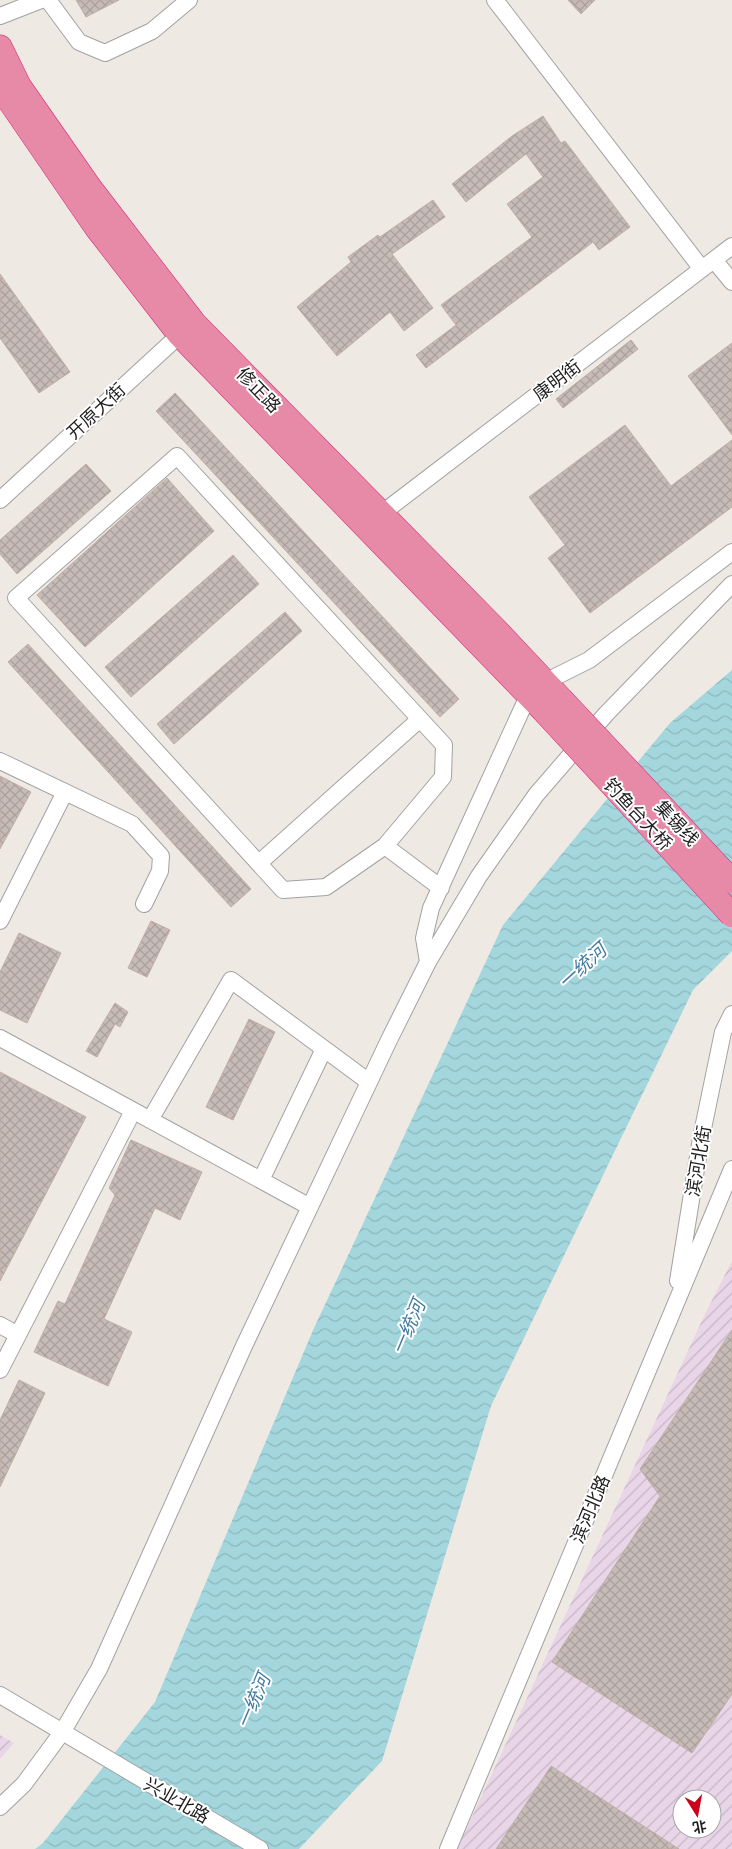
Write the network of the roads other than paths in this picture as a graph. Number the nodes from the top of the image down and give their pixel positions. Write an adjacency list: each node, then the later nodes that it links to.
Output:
1 (41, 0): 5 (street)
2 (48, 0): 3 (street)
3 (189, 0)
4 (495, 0): 9 (street)
5 (0, 16)
6 (0, 47): 11 (highway, 修正路)
7 (3, 99): 11 (highway, 修正路)
8 (732, 246): 9 (street, 康明街)
9 (708, 264): 10 (street); 13 (street, 康明街)
10 (732, 282)
11 (187, 328): 12 (street, 开原大街); 13 (highway, 修正路); 16 (highway, 修正路)
12 (0, 500)
13 (381, 514): 16 (highway, 修正路)
14 (732, 552): 16 (street)
15 (732, 584): 27 (street)
16 (545, 697): 22 (highway, 集锡线, bridge); 23 (street); 25 (highway, 钓鱼台大桥, bridge)
17 (420, 719): 20 (street); 21 (street); 21 (street)
18 (0, 761): 19 (street)
19 (65, 792): 24 (street); 26 (street)
20 (386, 846): 21 (street); 23 (street)
21 (258, 863)
22 (732, 881)
23 (440, 888): 27 (street)
24 (144, 904)
25 (732, 915)
26 (0, 921)
27 (428, 962): 31 (street)
28 (732, 1014): 37 (street, 滨河北街)
29 (0, 1038): 32 (street)
30 (324, 1049): 31 (street); 33 (street); 35 (street)
31 (369, 1082): 36 (street)
32 (133, 1110): 33 (street); 39 (street)
33 (150, 1120): 35 (street)
34 (732, 1169): 37 (street, 滨河北路)
35 (262, 1180): 36 (street)
36 (310, 1207): 42 (street)
37 (673, 1309): 45 (street, 滨河北路)
38 (0, 1325): 39 (street)
39 (18, 1335): 40 (street)
40 (0, 1370)
41 (0, 1695): 42 (street, 兴业北路)
42 (63, 1731): 43 (street); 44 (street, 兴业北路)
43 (0, 1807)
44 (260, 1849)
45 (448, 1849)

